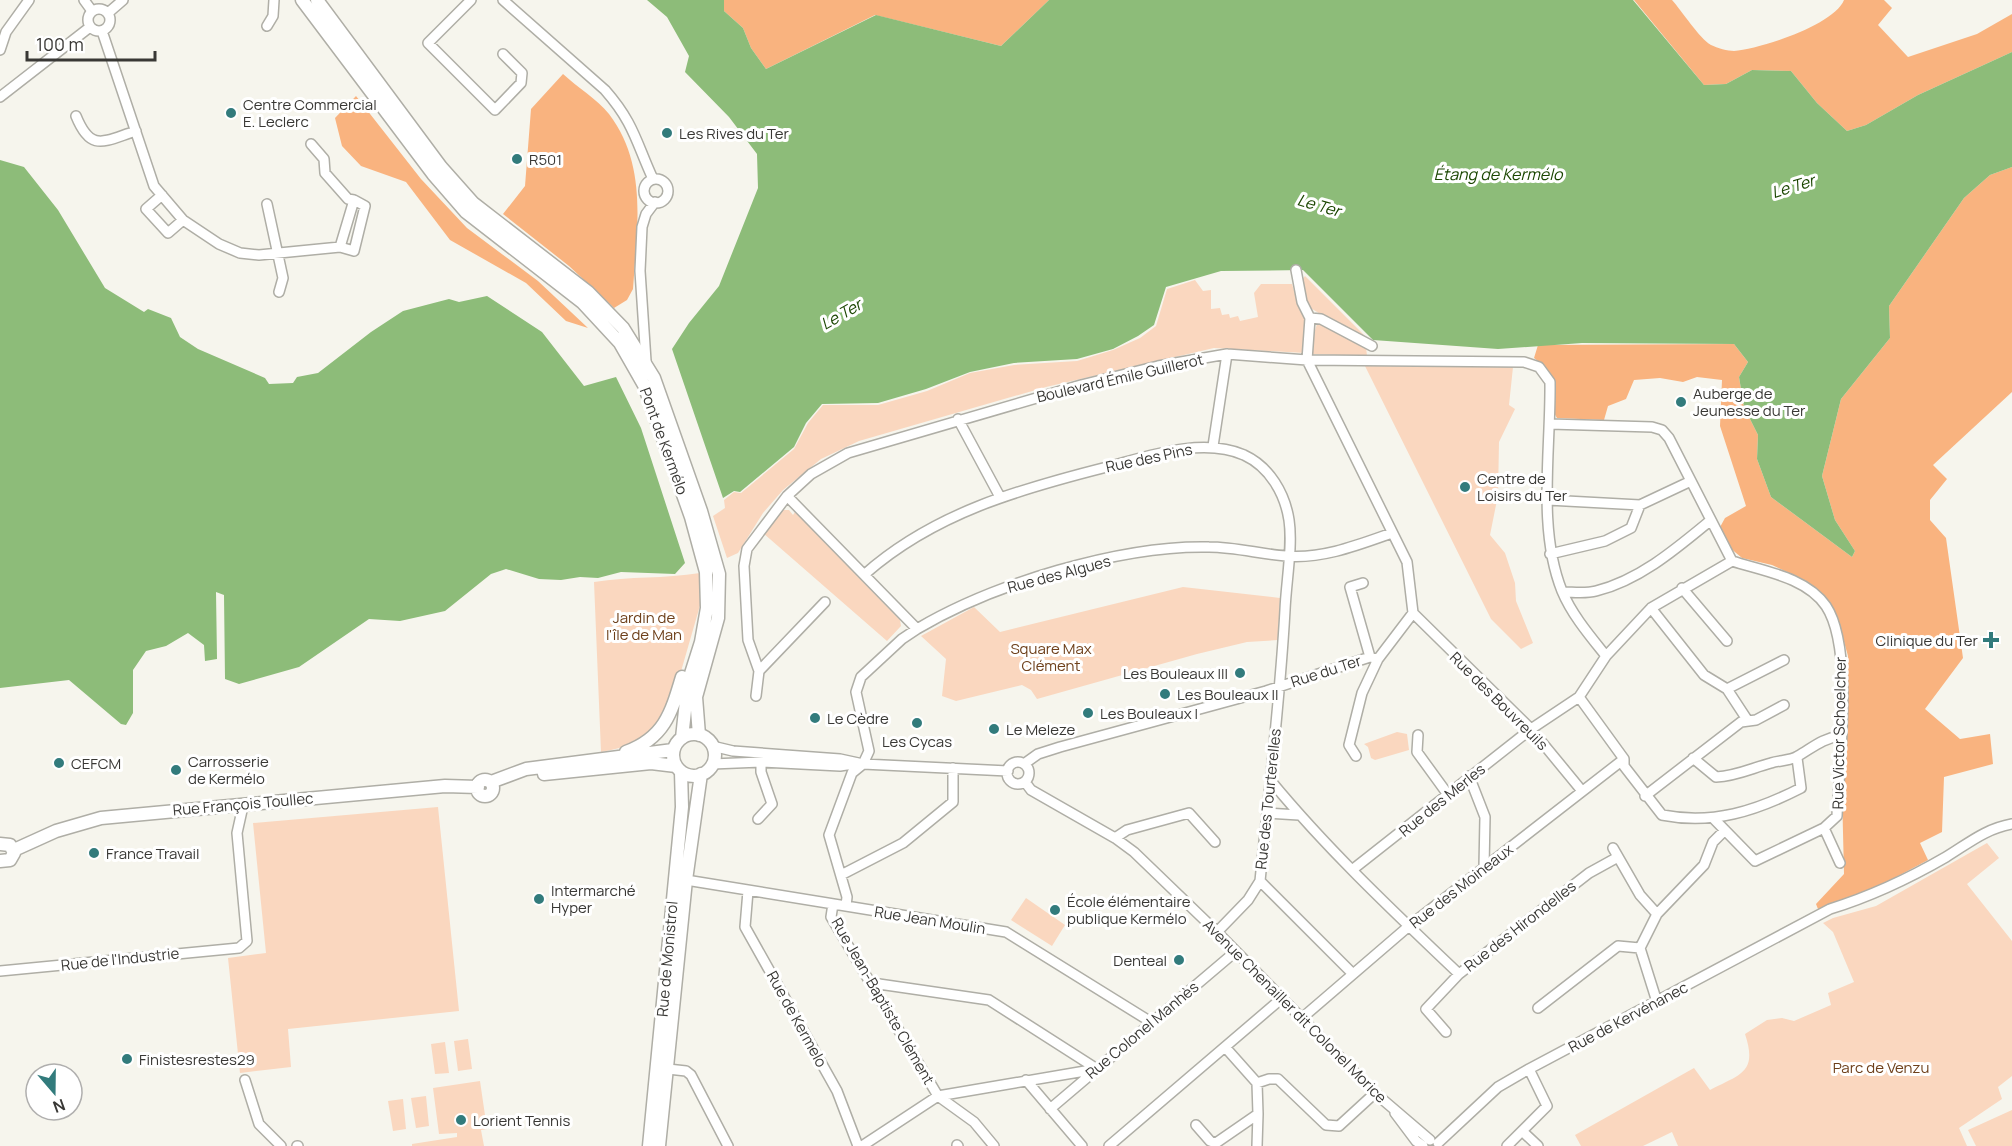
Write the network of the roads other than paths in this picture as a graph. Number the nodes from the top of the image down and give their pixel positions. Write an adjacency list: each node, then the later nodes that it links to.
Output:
1 (29, 0): 16 (street)
2 (84, 0): 11 (street)
3 (123, 0): 12 (street)
4 (274, 0): 13 (street)
5 (293, 0): 18 (main road)
6 (302, 0): 18 (main road)
7 (308, 0): 18 (main road)
8 (317, 0): 18 (main road)
9 (471, 0): 17 (street)
10 (503, 0): 23 (street)
11 (92, 11): 12 (street); 14 (street)
12 (108, 13): 15 (street)
13 (267, 26)
14 (90, 27): 15 (street); 19 (street)
15 (102, 31): 21 (street)
16 (0, 50)
17 (503, 54)
18 (366, 77): 37 (main road, Pont de Kermélo)
19 (0, 97)
20 (76, 116): 21 (street)
21 (136, 131): 24 (street)
22 (311, 144): 25 (street)
23 (653, 179): 26 (street); 26 (street)
24 (162, 195): 28 (street); 28 (street)
25 (354, 200): 29 (street); 29 (street)
26 (655, 202): 37 (street)
27 (267, 204): 30 (street)
28 (183, 220): 30 (street)
29 (340, 247): 30 (street)
30 (278, 254): 32 (street)
31 (1296, 270): 33 (street)
32 (279, 292)
33 (1310, 318): 34 (street); 36 (street)
34 (1372, 346)
35 (1227, 354): 36 (street, Boulevard Émile Guillerot); 38 (street, Boulevard Émile Guillerot); 40 (street)
36 (1307, 360): 39 (street, Boulevard Émile Guillerot); 48 (street)
37 (640, 364): 46 (main road, Pont de Kermélo)
38 (958, 419): 42 (street, Boulevard Émile Guillerot); 43 (street)
39 (1550, 424): 41 (street); 44 (street)
40 (1213, 446): 43 (street, Rue des Pins); 50 (street, Rue des Pins)
41 (1691, 481): 45 (street); 47 (street)
42 (787, 495): 52 (street); 65 (street, Boulevard Émile Guillerot)
43 (1000, 497): 52 (street, Rue des Pins)
44 (1548, 500): 45 (street); 49 (street)
45 (1640, 505): 49 (street)
46 (696, 514): 57 (main road); 73 (main road)
47 (1711, 520): 51 (street); 55 (street)
48 (1392, 532): 50 (street, Rue des Algues); 59 (street)
49 (1550, 554): 55 (street)
50 (1288, 556): 60 (street, Rue des Algues); 66 (street, Rue des Pins)
51 (1732, 561): 54 (street); 75 (street, Rue Victor Schoelcher)
52 (865, 574): 60 (street)
53 (1363, 584): 63 (street)
54 (1682, 588): 58 (street); 61 (street)
55 (1563, 592): 62 (street)
56 (825, 602): 65 (street)
57 (707, 608): 76 (main road); 80 (main road)
58 (1651, 608): 62 (street); 67 (street)
59 (1413, 614): 63 (street, Rue du Ter); 72 (street, Rue des Bouvreuils)
60 (917, 629): 86 (street, Rue des Algues)
61 (1727, 641)
62 (1606, 656): 69 (street)
63 (1374, 658): 66 (street, Rue du Ter); 79 (street)
64 (1784, 660): 67 (street)
65 (759, 671): 68 (street)
66 (1280, 686): 87 (street, Rue du Ter); 93 (street, Rue des Tourterelles)
67 (1727, 689): 71 (street)
68 (756, 696)
69 (1579, 697): 72 (street, Rue des Merles); 83 (street)
70 (1784, 705): 71 (street)
71 (1748, 721): 81 (street)
72 (1531, 729): 92 (street, Rue des Merles); 96 (street, Rue des Bouvreuils)
73 (699, 735): 76 (main road); 77 (main road)
74 (1418, 735): 97 (street)
75 (1840, 736): 82 (street); 105 (street, Rue Victor Schoelcher)
76 (682, 738): 78 (main road)
77 (712, 746): 85 (main road); 86 (street, Avenue Chenailler dit Colonel Morice)
78 (673, 750): 80 (main road); 89 (main road)
79 (1356, 756)
80 (614, 757): 95 (main road)
81 (1694, 758): 82 (street); 98 (street)
82 (1797, 758): 103 (street)
83 (1624, 759): 96 (street, Rue des Moineaux); 98 (street)
84 (761, 762): 85 (street, Avenue Chenailler dit Colonel Morice); 86 (street, Avenue Chenailler dit Colonel Morice); 102 (street)
85 (712, 764): 91 (main road)
86 (860, 764): 88 (street, Avenue Chenailler dit Colonel Morice); 115 (street)
87 (1024, 764): 90 (street, Avenue Chenailler dit Colonel Morice); 94 (street)
88 (953, 768): 90 (street, Avenue Chenailler dit Colonel Morice); 115 (street)
89 (679, 769): 91 (main road); 95 (main road); 151 (main road, Rue de Monistrol)
90 (1008, 771): 94 (street, Avenue Chenailler dit Colonel Morice)
91 (701, 774): 116 (main road, Rue de Monistrol)
92 (1469, 776): 97 (street, Rue des Merles); 113 (street)
93 (1271, 781): 100 (street, Rue des Tourterelles); 101 (street)
94 (1025, 782): 107 (street, Avenue Chenailler dit Colonel Morice)
95 (492, 785): 99 (main road, Rue François Toullec)
96 (1582, 791): 113 (street, Rue des Moineaux)
97 (1449, 796): 114 (street, Rue des Merles)
98 (1646, 796): 103 (street)
99 (243, 806): 110 (main road, Rue François Toullec); 126 (street, Rue de l'Industrie)
100 (1267, 813): 101 (street); 117 (street, Rue des Tourterelles)
101 (1299, 815): 114 (street)
102 (758, 819)
103 (1714, 819): 106 (street, Rue Victor Schoelcher)
104 (2012, 824): 131 (street, Rue de Kervénanec)
105 (1824, 828): 106 (street, Rue Victor Schoelcher); 111 (street, Rue Victor Schoelcher)
106 (1725, 830): 121 (street)
107 (1115, 838): 108 (street); 123 (street, Avenue Chenailler dit Colonel Morice)
108 (1215, 842)
109 (0, 844): 110 (main road)
110 (14, 850): 112 (main road)
111 (1840, 863)
112 (2, 865)
113 (1484, 867): 122 (street, Rue des Moineaux)
114 (1352, 870): 122 (street)
115 (841, 875): 120 (street)
116 (686, 880): 118 (street, Rue Jean Moulin); 137 (main road, Rue de Monistrol)
117 (1260, 882): 123 (street, Rue des Tourterelles); 127 (street)
118 (748, 891): 119 (street, Rue Jean Moulin); 154 (street, Rue de Kermelo)
119 (833, 904): 120 (street, Rue Jean Moulin); 129 (street, Rue Jean-Baptiste Clément)
120 (846, 906): 134 (street, Rue Jean Moulin)
121 (1657, 914): 124 (street); 128 (street, Rue des Hirondelles)
122 (1409, 926): 127 (street, Rue des Moineaux); 128 (street)
123 (1217, 932): 125 (street, Avenue Chenailler dit Colonel Morice)
124 (1640, 948): 131 (street); 132 (street)
125 (1235, 952): 130 (street, Avenue Chenailler dit Colonel Morice); 134 (street, Rue Colonel Manhès)
126 (0, 970)
127 (1353, 974): 133 (street, Rue des Moineaux)
128 (1459, 974): 135 (street, Rue des Hirondelles)
129 (872, 983): 138 (street); 144 (street, Rue Jean-Baptiste Clément)
130 (1281, 999): 133 (street, Avenue Chenailler dit Colonel Morice); 136 (street)
131 (1657, 1002): 139 (street, Rue de Kervénanec)
132 (1538, 1008)
133 (1302, 1018): 143 (street, Avenue Chenailler dit Colonel Morice)
134 (1151, 1022): 138 (street, Rue Colonel Manhès)
135 (1446, 1032)
136 (1225, 1047): 142 (street); 157 (street)
137 (668, 1069): 152 (main road, Rue de Monistrol); 153 (street)
138 (1097, 1069): 141 (street); 145 (street, Rue Colonel Manhès)
139 (1529, 1069): 148 (street); 149 (street, Rue de Kervénanec)
140 (245, 1080): 150 (street)
141 (1026, 1080): 144 (street); 145 (street)
142 (1257, 1083): 143 (street); 146 (street)
143 (1375, 1093): 149 (street, Avenue Chenailler dit Colonel Morice)
144 (938, 1096): 154 (street); 155 (street)
145 (1050, 1109): 156 (street)
146 (1258, 1114): 147 (street); 158 (street)
147 (1196, 1125)
148 (1522, 1131): 159 (street); 160 (street)
149 (1431, 1144)
150 (279, 1145)
151 (649, 1146)
152 (659, 1146)
153 (728, 1146)
154 (860, 1146)
155 (994, 1146)
156 (1082, 1146)
157 (1109, 1146)
158 (1257, 1146)
159 (1507, 1146)
160 (1538, 1146)

